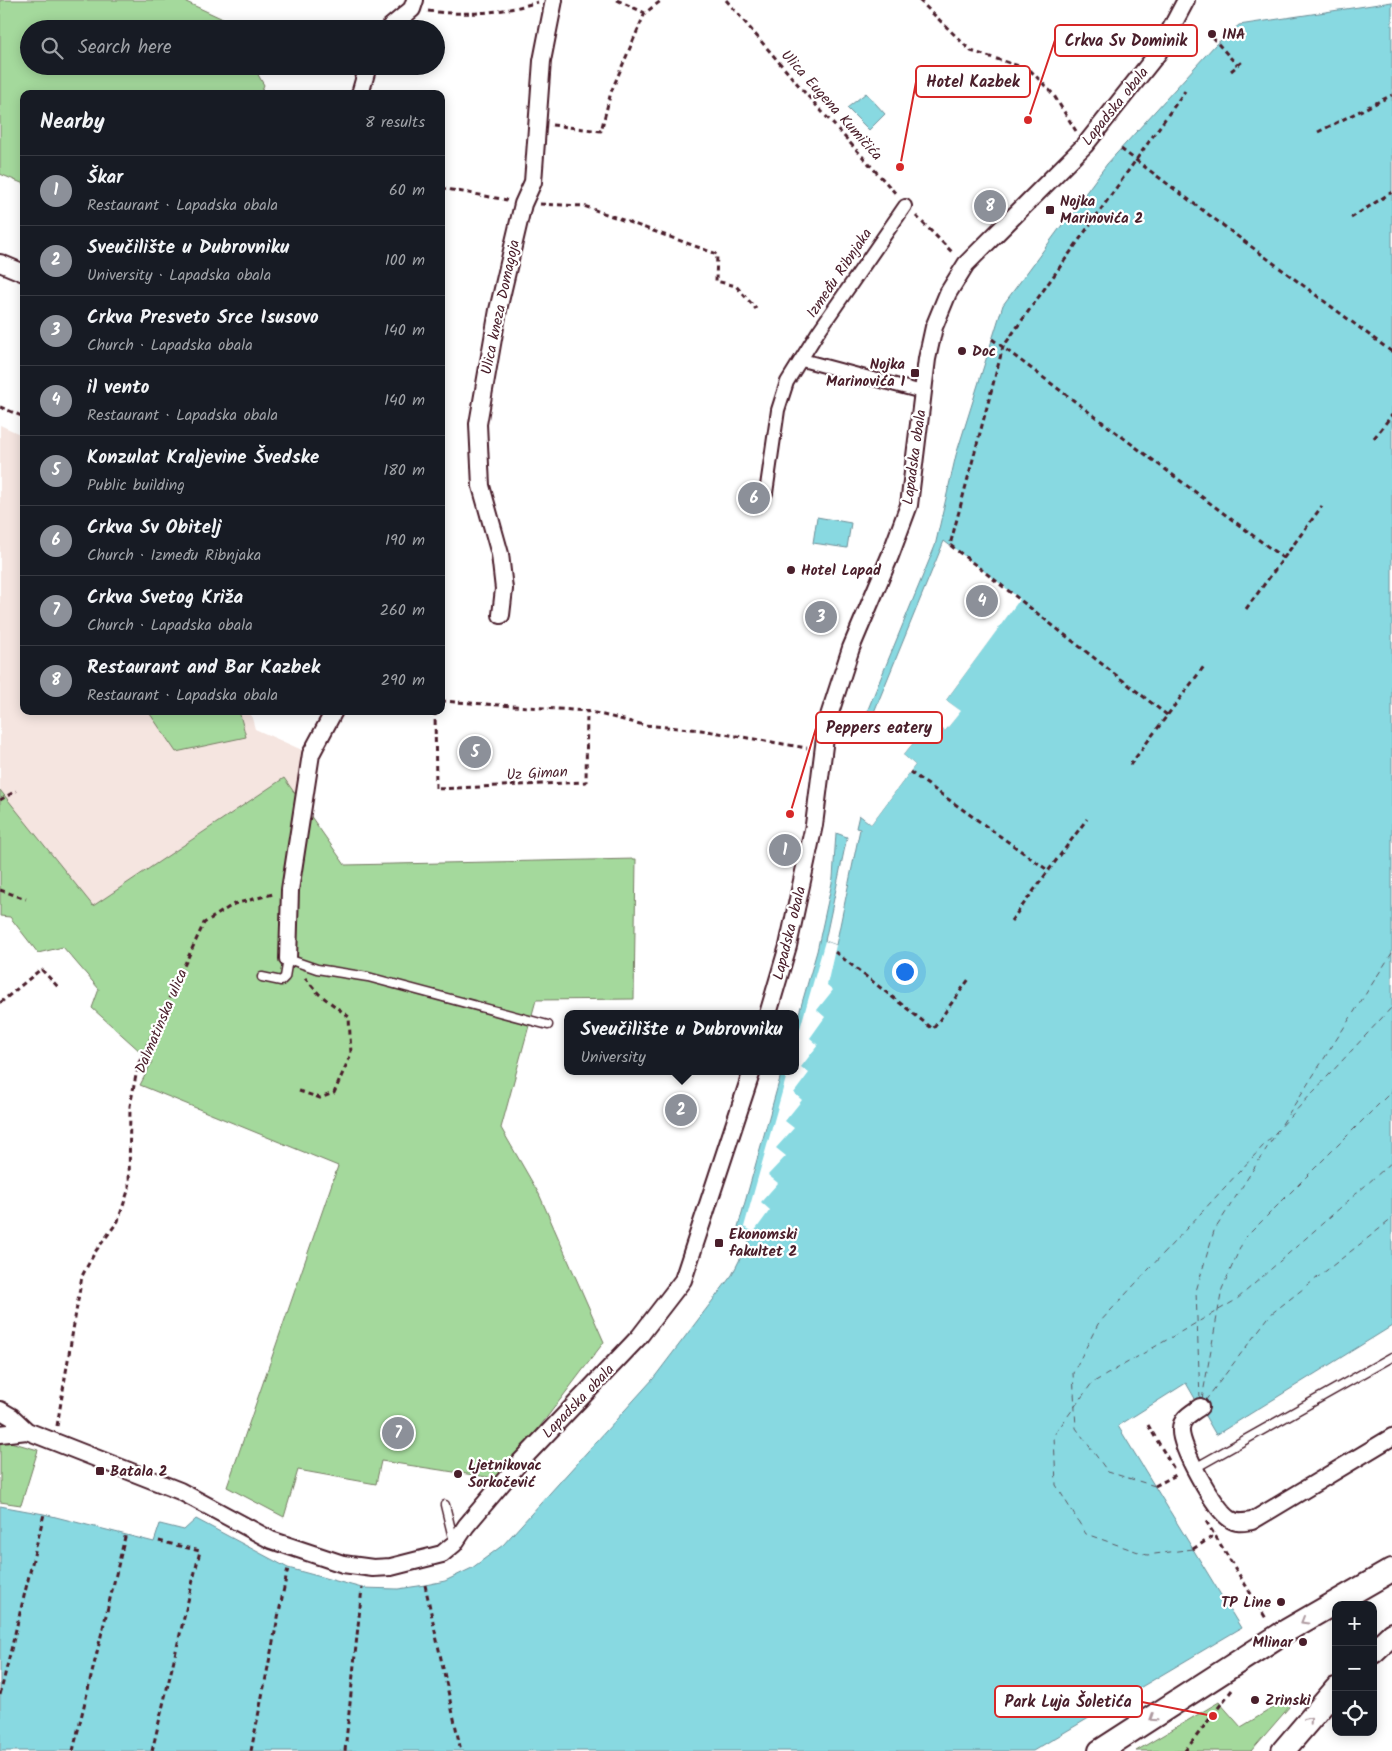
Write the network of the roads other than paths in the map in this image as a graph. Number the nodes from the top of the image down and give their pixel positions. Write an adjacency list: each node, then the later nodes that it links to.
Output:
1 (554, 0): 13 (street, Ulica kneza Domagoja)
2 (1186, 0): 11 (street, Lapadska obala)
3 (414, 5): 4 (street)
4 (398, 20)
5 (365, 75): 6 (street)
6 (361, 90)
7 (905, 206): 10 (street, Između Ribnjaka)
8 (0, 263): 9 (street)
9 (20, 271)
10 (802, 360): 11 (street); 12 (street, Između Ribnjaka)
11 (922, 392): 17 (street, Lapadska obala)
12 (766, 493)
13 (501, 615)
14 (332, 715): 15 (street)
15 (288, 959): 16 (lane); 18 (lane)
16 (262, 977)
17 (769, 1010)
18 (548, 1025)
19 (751, 1075): 28 (street, Lapadska obala)
20 (1391, 1360): 26 (lane)
21 (1200, 1407): 26 (street)
22 (0, 1410): 23 (street, Lapadska obala)
23 (27, 1430): 24 (street, Lapadska obala); 28 (street, Lapadska obala)
24 (3, 1432)
25 (1392, 1437): 26 (street)
26 (1195, 1468)
27 (445, 1505): 28 (lane)
28 (454, 1544)
29 (1392, 1570): 33 (main road, one-way to 33)
30 (1392, 1634): 31 (main road)
31 (1377, 1648)
32 (1335, 1691): 34 (main road, one-way to 32)
33 (1100, 1751)
34 (1283, 1751)

